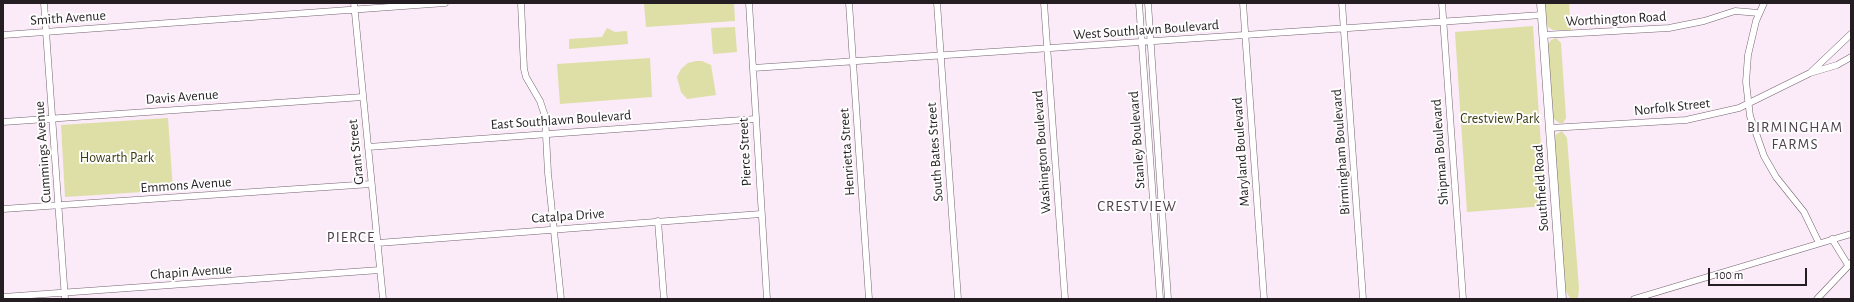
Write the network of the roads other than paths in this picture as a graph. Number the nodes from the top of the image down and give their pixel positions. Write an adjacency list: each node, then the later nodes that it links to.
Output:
1 (44, 3): 20 (street, Cummings Avenue)
2 (445, 3): 15 (street, Smith Avenue)
3 (520, 3): 39 (street)
4 (749, 3): 31 (street, Pierce Street)
5 (849, 3): 30 (street, Henrietta Street)
6 (938, 3): 28 (street, South Bates Street)
7 (1044, 3): 27 (street, Washington Boulevard)
8 (1140, 3): 26 (street, Stanley Boulevard)
9 (1148, 3): 25 (street, Stanley Boulevard)
10 (1243, 3): 23 (street, Maryland Boulevard)
11 (1342, 3): 19 (street, Birmingham Boulevard)
12 (1442, 3): 18 (street, Shipman Boulevard)
13 (1541, 3): 17 (main road, Southfield Road)
14 (1764, 3): 16 (street)
15 (355, 6): 20 (street, Smith Avenue); 33 (street, Grant Street)
16 (1759, 13): 24 (street, Worthington Road); 34 (street)
17 (1542, 14): 18 (street, West Southlawn Boulevard); 24 (main road, Southfield Road)
18 (1443, 22): 19 (street, West Southlawn Boulevard); 68 (street, Shipman Boulevard)
19 (1344, 28): 23 (street, West Southlawn Boulevard); 67 (street, Birmingham Boulevard)
20 (46, 32): 22 (street, Smith Avenue); 35 (street, Cummings Avenue)
21 (1851, 34): 32 (street, Norfolk Street)
22 (3, 35)
23 (1245, 35): 25 (street, West Southlawn Boulevard); 66 (street, Maryland Boulevard)
24 (1543, 35): 38 (main road, Southfield Road)
25 (1151, 41): 26 (street, West Southlawn Boulevard); 42 (street, Stanley Boulevard)
26 (1142, 42): 27 (street, West Southlawn Boulevard); 43 (street, Stanley Boulevard)
27 (1047, 48): 28 (street, West Southlawn Boulevard); 63 (street, Washington Boulevard)
28 (941, 56): 30 (street, West Southlawn Boulevard); 62 (street, South Bates Street)
29 (1851, 57): 32 (street, Norfolk Street)
30 (853, 62): 31 (street, West Southlawn Boulevard); 61 (street, Henrietta Street)
31 (753, 68): 36 (street, Pierce Street)
32 (1810, 73): 34 (street, Norfolk Street)
33 (363, 97): 35 (street, Davis Avenue); 40 (street, Grant Street)
34 (1748, 104): 38 (street, Norfolk Street); 52 (street)
35 (52, 119): 37 (street, Davis Avenue); 44 (street, Cummings Avenue)
36 (756, 119): 39 (street, East Southlawn Boulevard); 46 (street, Pierce Street)
37 (3, 122)
38 (1550, 128): 69 (main road, Southfield Road)
39 (546, 134): 40 (street, East Southlawn Boulevard); 48 (street)
40 (368, 147): 41 (street, Grant Street)
41 (371, 184): 44 (street, Emmons Avenue); 51 (street, Grant Street)
42 (1161, 195): 43 (street); 65 (street, Stanley Boulevard)
43 (1152, 196): 64 (street, Stanley Boulevard)
44 (59, 206): 45 (street, Emmons Avenue); 55 (street, Cummings Avenue)
45 (3, 209)
46 (761, 214): 47 (street, Catalpa Drive); 60 (street, Pierce Street)
47 (658, 221): 48 (street, Catalpa Drive); 59 (street)
48 (554, 230): 51 (street, Catalpa Drive); 58 (street)
49 (1851, 234): 50 (street)
50 (1832, 239): 52 (street); 53 (street)
51 (378, 243): 54 (street, Grant Street)
52 (1819, 243): 70 (street)
53 (1850, 264): 71 (street)
54 (380, 270): 55 (street, Chapin Avenue); 57 (street, Grant Street)
55 (65, 296): 56 (street, Chapin Avenue)
56 (3, 297)
57 (383, 299)
58 (561, 299)
59 (664, 299)
60 (767, 299)
61 (869, 299)
62 (958, 299)
63 (1065, 299)
64 (1160, 299)
65 (1168, 299)
66 (1264, 299)
67 (1363, 299)
68 (1463, 299)
69 (1562, 299)
70 (1634, 299)
71 (1817, 299)

